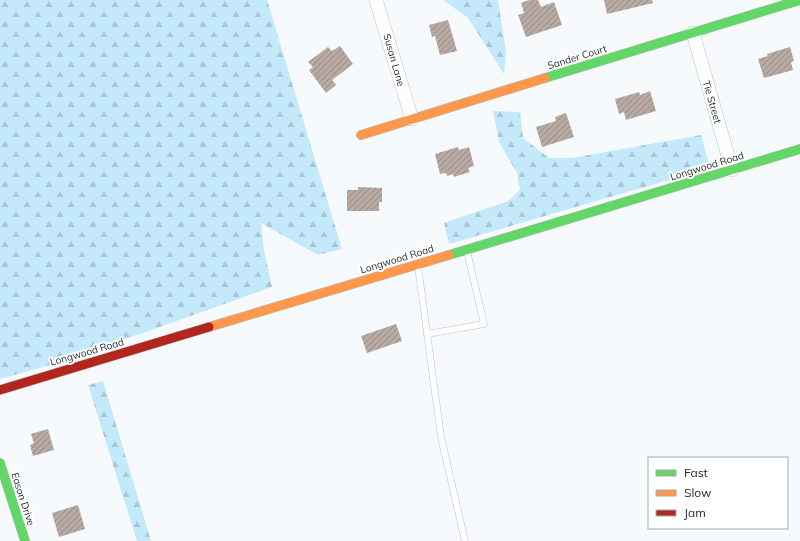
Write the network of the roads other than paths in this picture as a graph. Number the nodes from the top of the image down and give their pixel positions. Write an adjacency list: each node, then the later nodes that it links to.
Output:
1 (376, 0): 4 (street, Susan Lane)
2 (800, 0): 3 (main road, Sander Court)
3 (694, 33): 4 (main road, Sander Court); 7 (street, Tie Street)
4 (412, 119): 5 (main road, Sander Court)
5 (361, 134)
6 (800, 149): 7 (main road, Longwood Road)
7 (732, 170): 8 (main road, Longwood Road)
8 (466, 250): 9 (main road, Longwood Road); 10 (lane)
9 (417, 264): 10 (lane); 11 (main road, Longwood Road)
10 (427, 334): 14 (lane)
11 (0, 390)
12 (0, 463): 13 (main road, Eason Drive)
13 (25, 541)
14 (465, 541)

